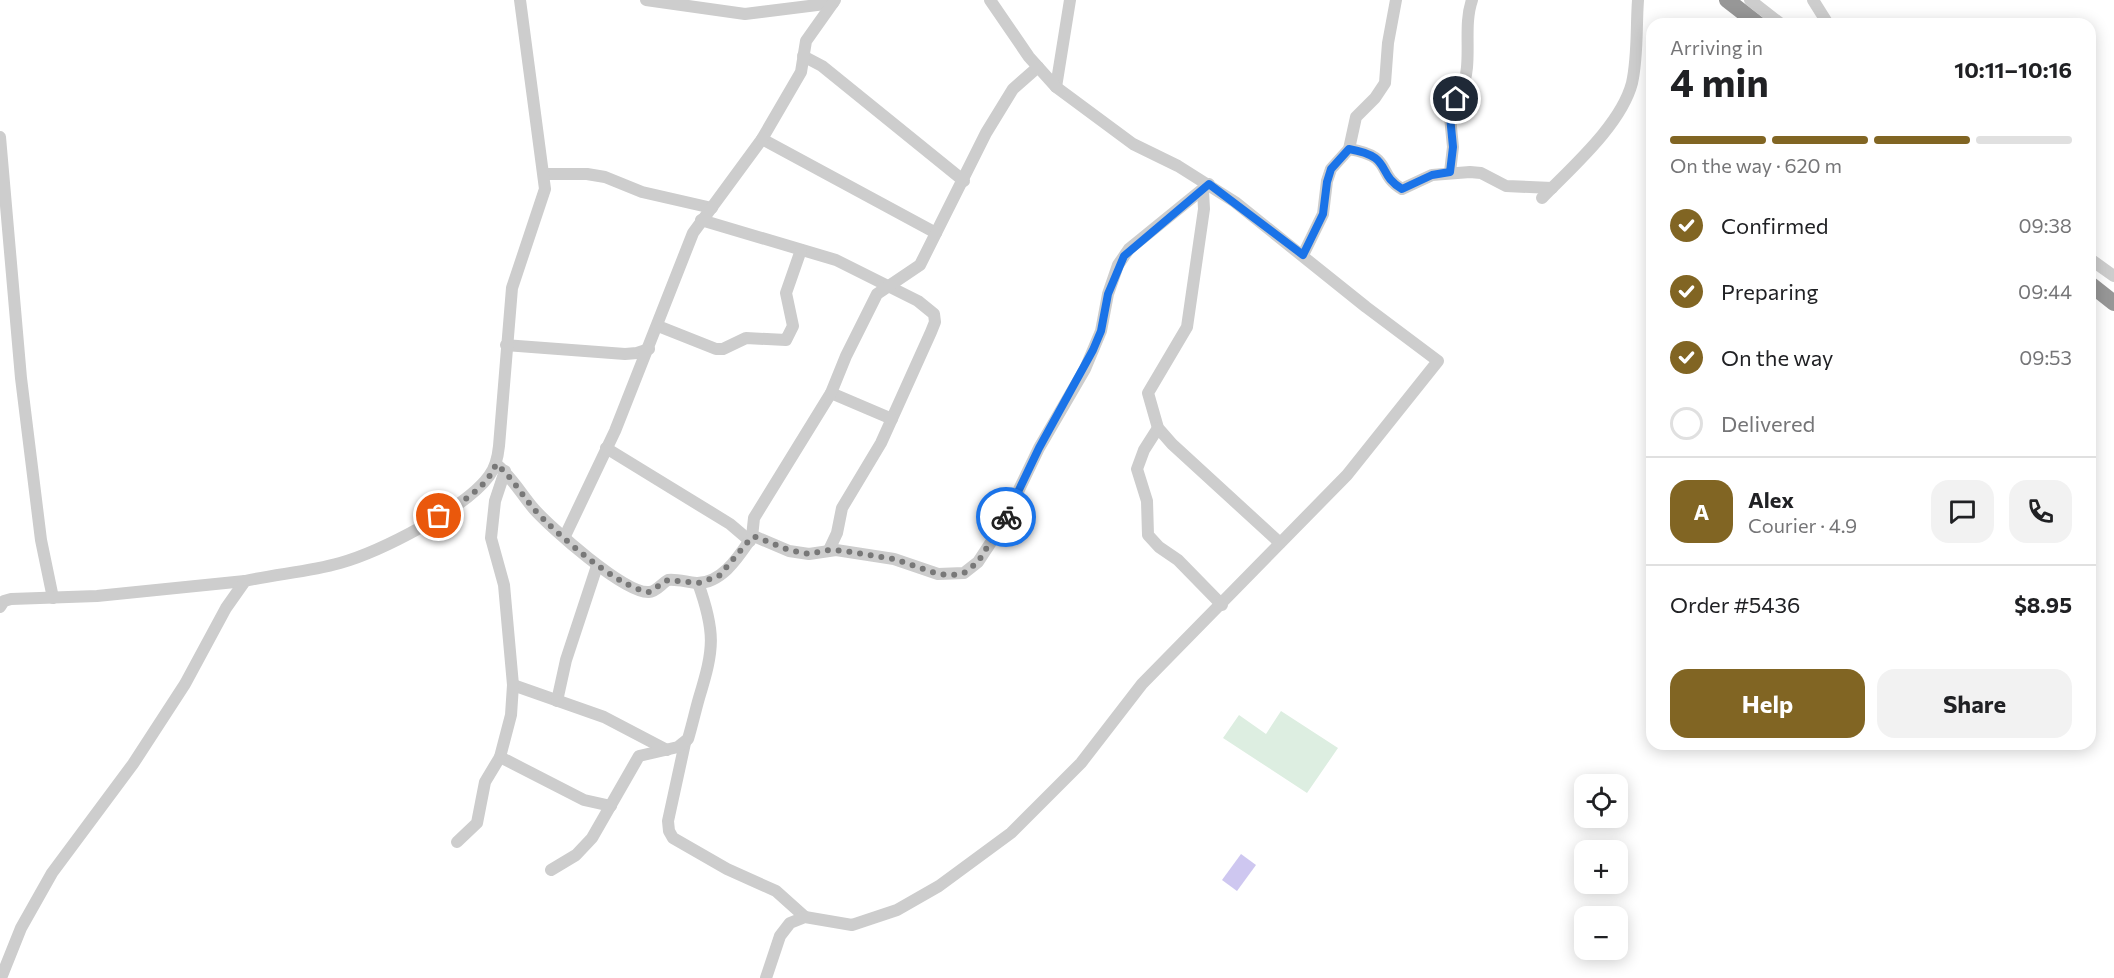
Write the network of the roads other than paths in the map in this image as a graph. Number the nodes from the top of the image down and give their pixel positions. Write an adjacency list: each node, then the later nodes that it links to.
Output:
1 (520, 0): 22 (street)
2 (646, 0): 11 (street)
3 (990, 0): 16 (street)
4 (1070, 0): 17 (street)
5 (1396, 0): 20 (street)
6 (1472, 0): 21 (street)
7 (1638, 0): 25 (street)
8 (1727, 0): 12 (highway)
9 (1750, 0): 13 (street)
10 (1813, 0): 14 (street)
11 (834, 1): 15 (street)
12 (1750, 18)
13 (1773, 18)
14 (1824, 18)
15 (803, 56): 19 (street); 23 (street)
16 (1038, 67): 17 (street); 23 (street)
17 (1056, 87): 24 (street)
18 (0, 137): 52 (street)
19 (762, 139): 27 (street); 29 (street)
20 (1349, 149): 21 (street); 31 (street)
21 (1450, 172): 25 (street)
22 (545, 174): 27 (street); 38 (street)
23 (964, 181): 29 (street)
24 (1206, 188): 31 (street); 42 (street); 48 (street)
25 (1552, 188): 26 (street)
26 (1542, 198)
27 (712, 208): 28 (street)
28 (701, 220): 30 (street); 37 (street)
29 (936, 233): 34 (street)
30 (801, 250): 34 (street); 37 (street)
31 (1303, 255): 47 (street)
32 (2096, 263): 33 (street)
33 (2114, 276)
34 (888, 286): 40 (street); 41 (street)
35 (2096, 289): 36 (highway)
36 (2114, 303)
37 (658, 326): 39 (street)
38 (506, 345): 39 (street); 44 (street)
39 (649, 348): 43 (street)
40 (831, 393): 41 (street); 46 (street)
41 (892, 419): 48 (street)
42 (1158, 428): 47 (street); 53 (street)
43 (606, 448): 45 (street); 46 (street)
44 (500, 467): 45 (street); 50 (street); 55 (street)
45 (565, 536): 49 (street)
46 (751, 539): 48 (street); 51 (street)
47 (1281, 543): 53 (street)
48 (829, 550)
49 (597, 566): 51 (street); 56 (street)
50 (244, 580): 52 (street); 64 (street)
51 (698, 583): 57 (street)
52 (53, 598): 54 (street)
53 (1222, 605): 63 (street)
54 (0, 608)
55 (513, 686): 56 (street); 59 (street)
56 (557, 701): 58 (street)
57 (685, 743): 58 (street); 63 (street)
58 (667, 750): 60 (street)
59 (500, 757): 60 (street); 61 (street)
60 (611, 806): 62 (street)
61 (457, 842)
62 (551, 870)
63 (805, 917): 65 (street)
64 (1, 978)
65 (766, 978)

